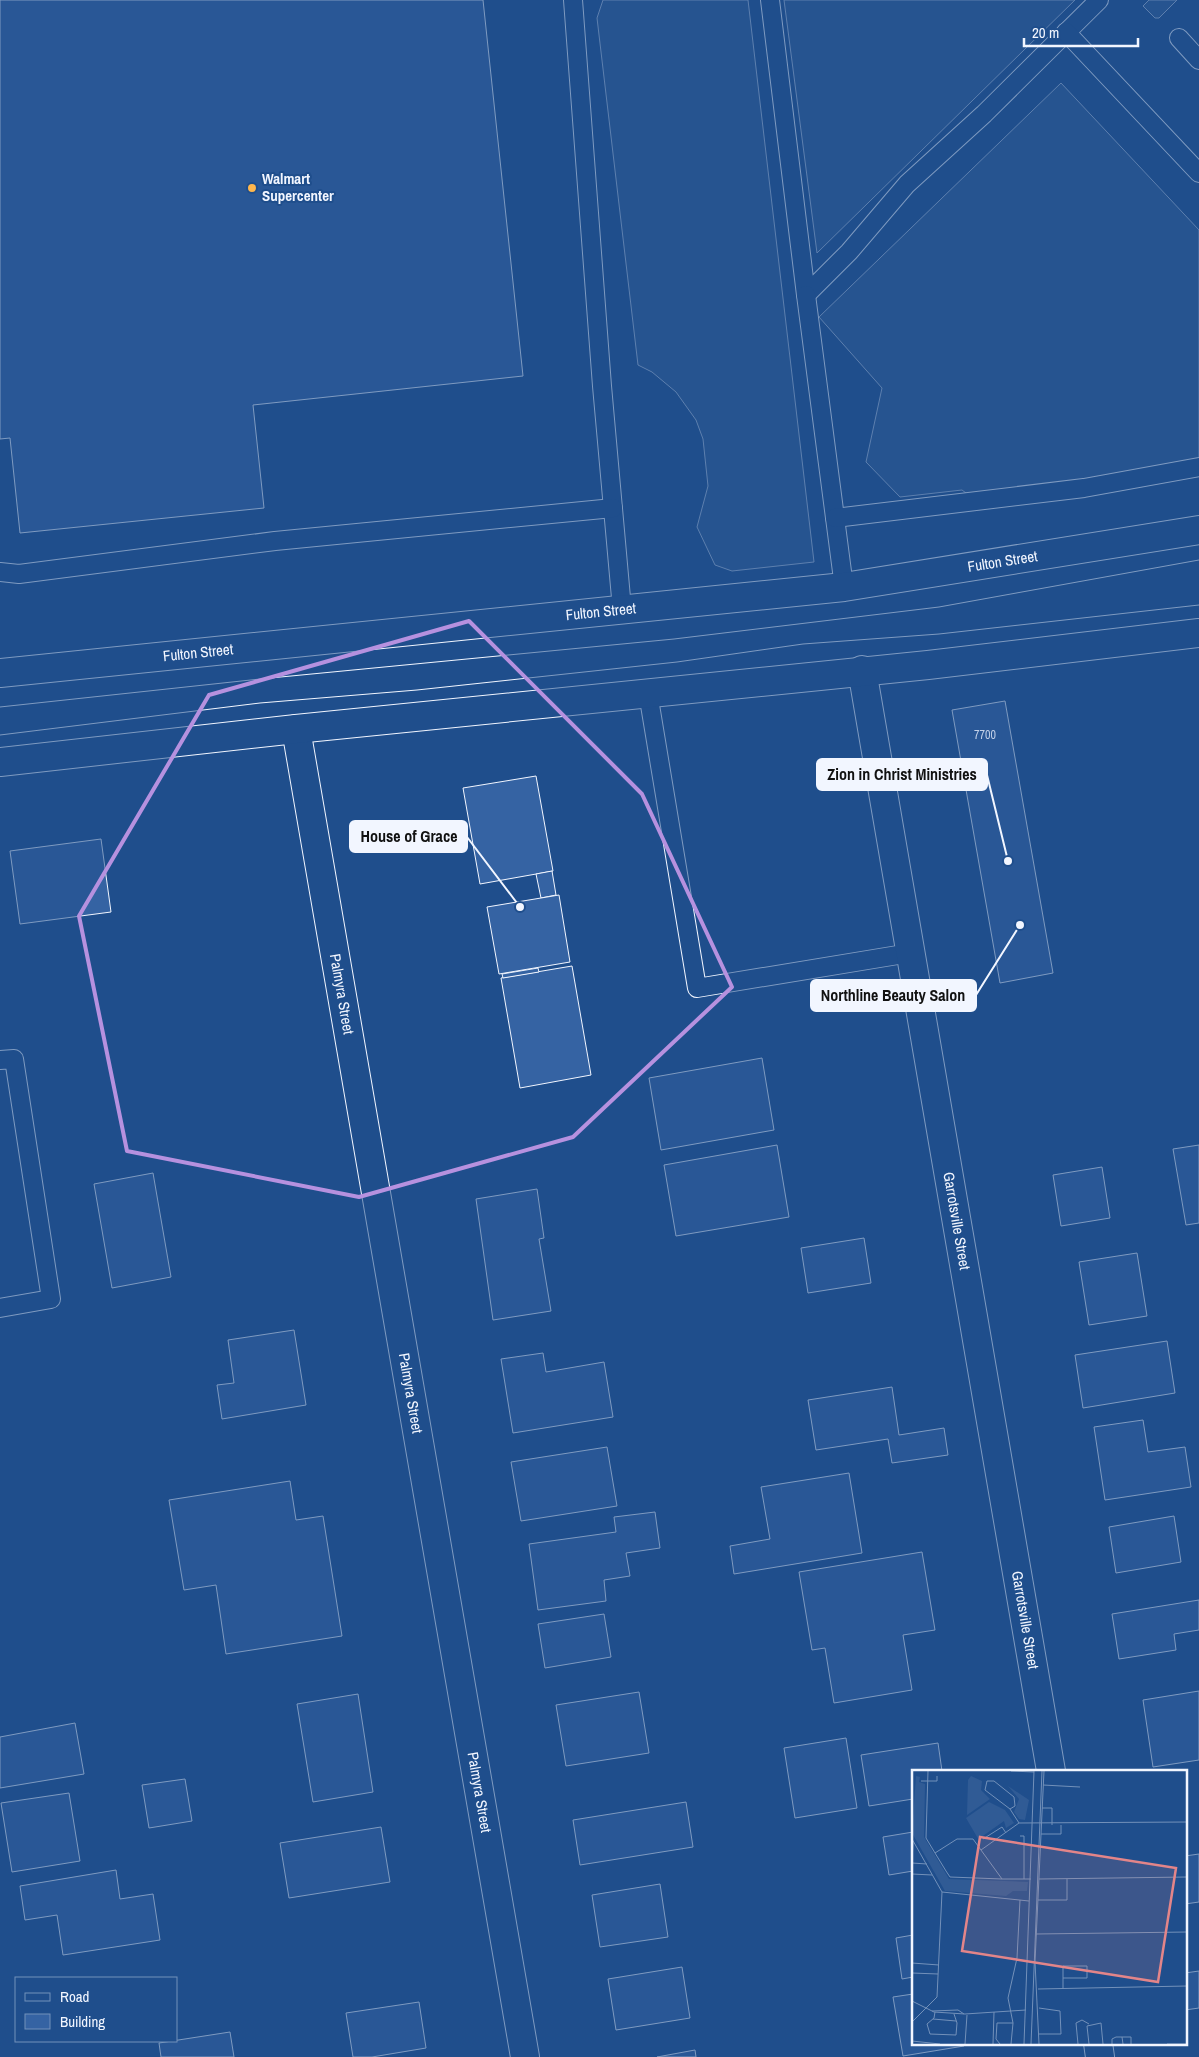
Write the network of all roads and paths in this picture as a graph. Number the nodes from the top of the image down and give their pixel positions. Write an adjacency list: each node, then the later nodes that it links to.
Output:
1 (573, 0): 10 (lane)
2 (770, 0): 8 (lane)
3 (1100, 0): 4 (lane)
4 (1066, 32): 7 (lane); 8 (lane)
5 (1179, 38): 6 (lane)
6 (1199, 60)
7 (1199, 173)
8 (806, 295): 11 (lane)
9 (1199, 467): 11 (lane)
10 (613, 508): 13 (lane); 15 (lane)
11 (835, 518): 14 (lane)
12 (1199, 530): 14 (street, Fulton Street)
13 (0, 572)
14 (844, 587): 15 (street, Fulton Street)
15 (622, 610): 18 (street, Fulton Street)
16 (1199, 633): 17 (street)
17 (862, 670): 19 (street); 22 (street, Garrotsville Street)
18 (0, 673)
19 (648, 693): 20 (street); 22 (lane)
20 (296, 729): 21 (street); 27 (street, Palmyra Street)
21 (0, 762)
22 (910, 953): 25 (street, Garrotsville Street)
23 (0, 1060): 24 (lane)
24 (0, 1308)
25 (1051, 1770)
26 (1098, 2044): 28 (street)
27 (525, 2057)
28 (1100, 2057)

